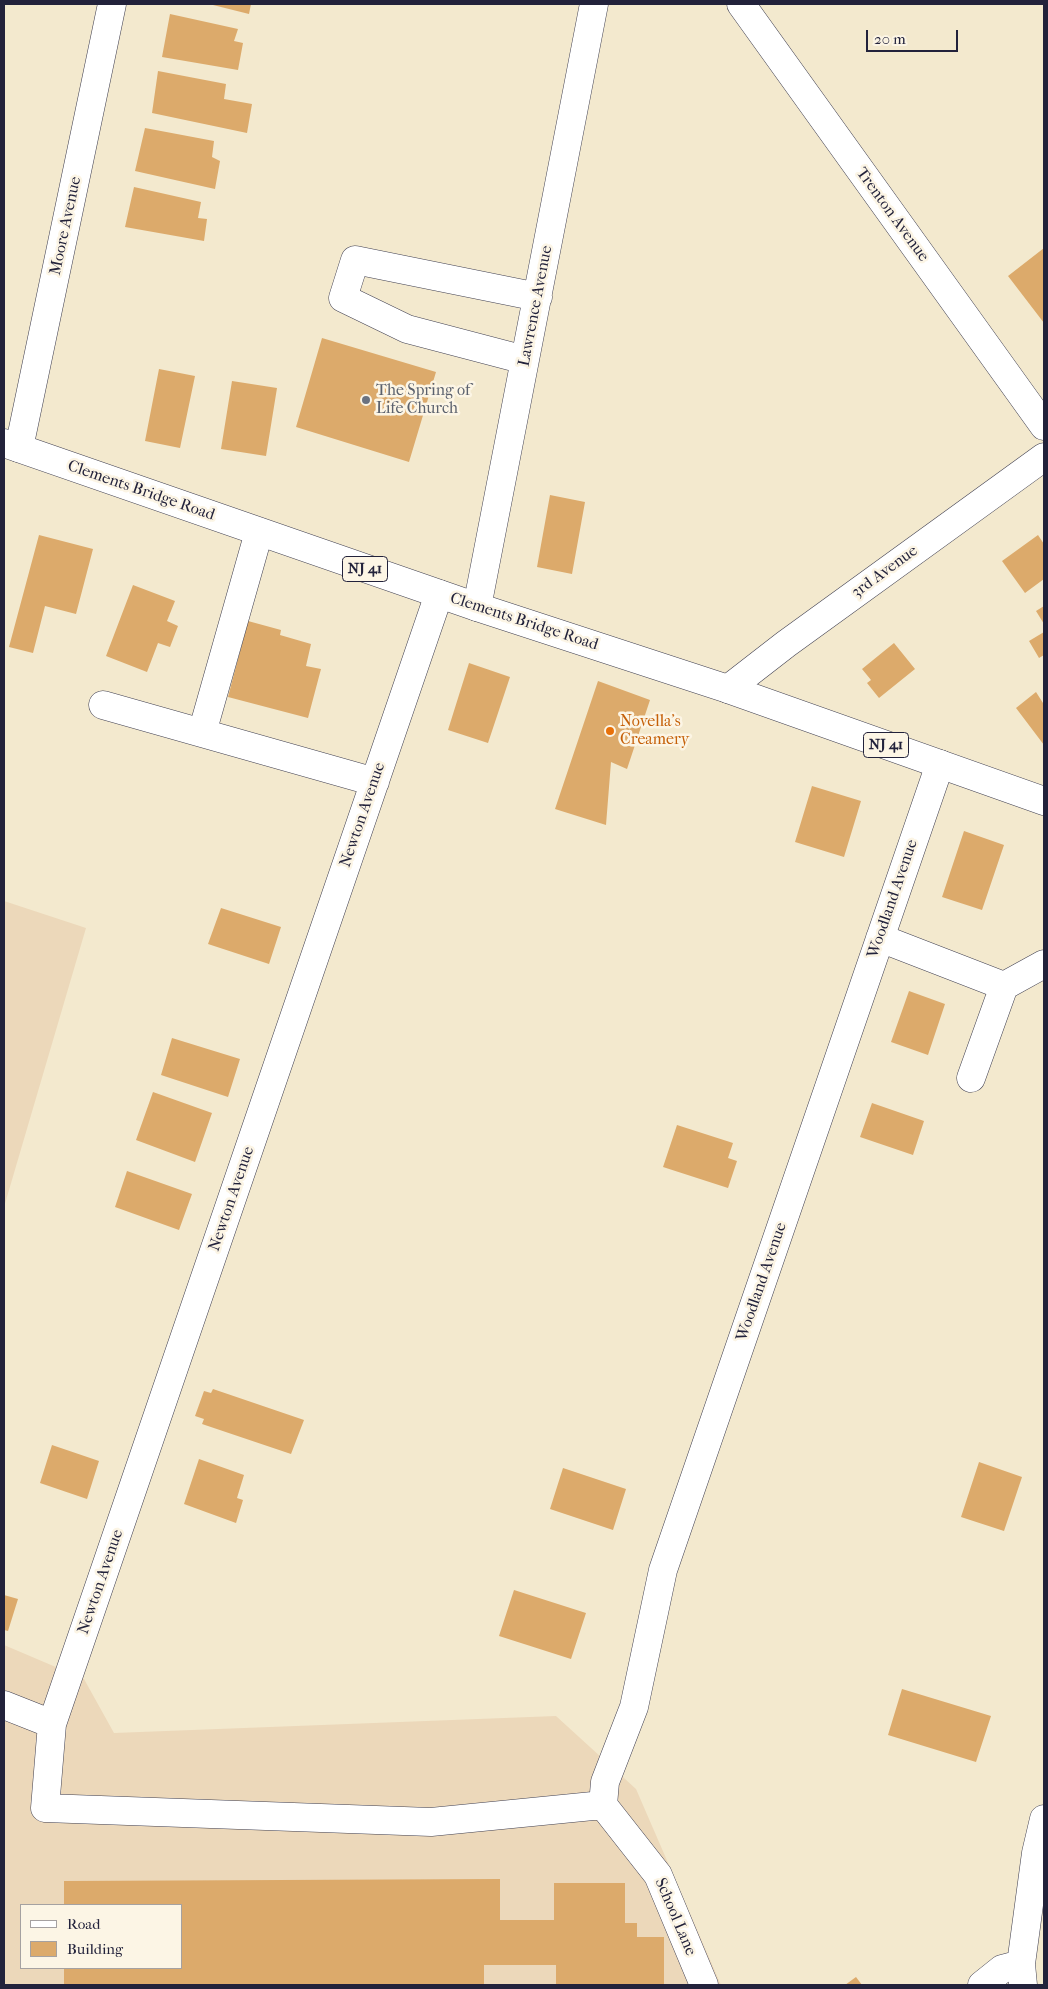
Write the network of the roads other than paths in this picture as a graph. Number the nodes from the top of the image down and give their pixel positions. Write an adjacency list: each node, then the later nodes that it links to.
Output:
1 (112, 4): 7 (street, Moore Avenue)
2 (594, 4): 4 (street, Lawrence Avenue)
3 (740, 4): 6 (street, Trenton Avenue)
4 (538, 297): 5 (street, Lawrence Avenue); 5 (street)
5 (525, 360): 11 (street, Lawrence Avenue)
6 (1044, 426)
7 (11, 446): 9 (street, Clements Bridge Road / NJ 41)
8 (1044, 456): 12 (street, 3rd Avenue)
9 (259, 532): 10 (street, Clements Bridge Road / NJ 41); 14 (street)
10 (439, 594): 11 (street, Clements Bridge Road / NJ 41); 16 (street, Newton Avenue)
11 (477, 607): 12 (street, Clements Bridge Road / NJ 41)
12 (728, 689): 15 (street, Clements Bridge Road / NJ 41)
13 (103, 706): 14 (street)
14 (202, 733): 16 (street)
15 (940, 764): 17 (street, Clements Bridge Road / NJ 41); 18 (street, Woodland Avenue)
16 (375, 782): 23 (street, Newton Avenue)
17 (1044, 801)
18 (880, 938): 20 (street); 24 (street, Woodland Avenue)
19 (1044, 964): 20 (street)
20 (1004, 986): 21 (street)
21 (971, 1078)
22 (4, 1705): 23 (street)
23 (52, 1724): 24 (street, Newton Avenue)
24 (603, 1805): 27 (street, School Lane)
25 (1044, 1819): 26 (street)
26 (1022, 1975): 28 (street)
27 (704, 1985)
28 (982, 1985)

